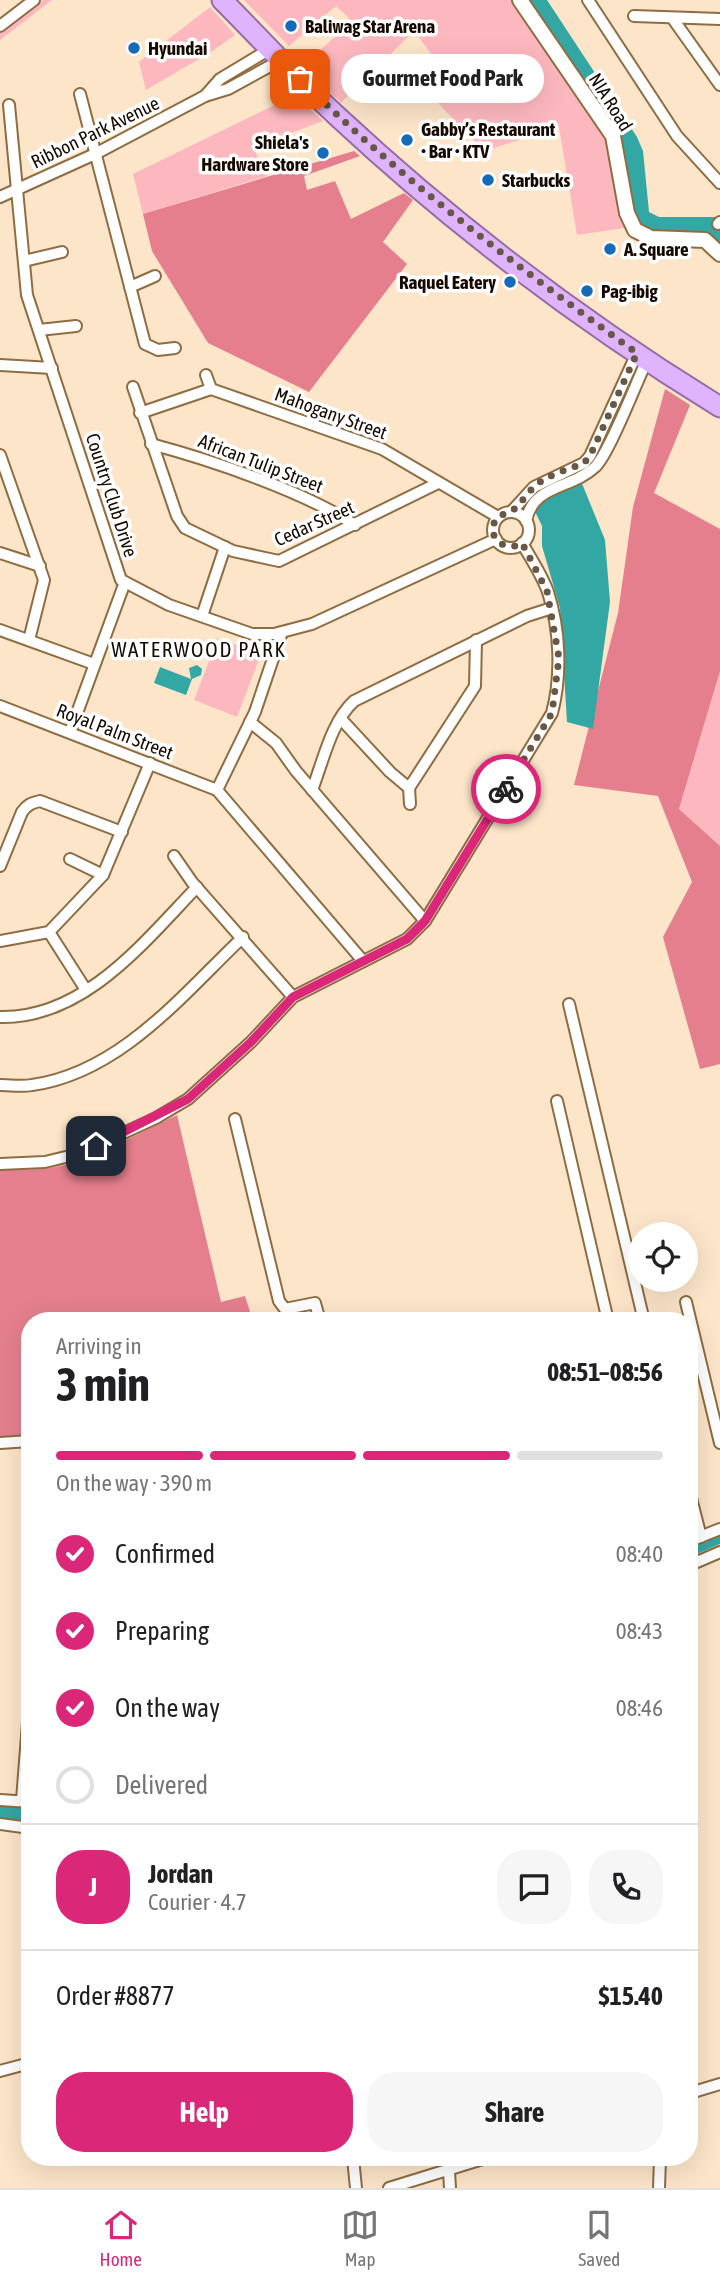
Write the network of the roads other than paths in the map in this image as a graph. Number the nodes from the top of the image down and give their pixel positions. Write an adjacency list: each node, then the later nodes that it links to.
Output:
1 (34, 0): 8 (street)
2 (222, 0): 9 (highway)
3 (520, 0): 18 (street, NIA Road)
4 (588, 0): 14 (street)
5 (634, 16): 6 (street)
6 (673, 19): 7 (street); 10 (street)
7 (720, 19)
8 (0, 26)
9 (275, 54): 13 (street, Ribbon Park Avenue); 25 (highway)
10 (720, 85)
11 (80, 94): 13 (street)
12 (9, 105): 15 (street, Country Club Drive)
13 (95, 154): 15 (street, Ribbon Park Avenue); 21 (street)
14 (720, 183)
15 (17, 190): 16 (street, Ribbon Park Avenue); 19 (street, Country Club Drive)
16 (0, 197)
17 (62, 252): 19 (street)
18 (720, 254)
19 (24, 261): 23 (street, Country Club Drive)
20 (155, 276): 21 (street)
21 (130, 287): 24 (street)
22 (76, 326): 23 (street)
23 (38, 330): 27 (street, Country Club Drive)
24 (175, 348)
25 (642, 357): 31 (highway); 36 (street); 38 (street)
26 (0, 365): 27 (street)
27 (52, 368): 45 (street, Country Club Drive)
28 (206, 374): 30 (street)
29 (133, 387): 32 (street, Cedar Street)
30 (211, 389): 32 (street); 35 (street, Mahogany Street)
31 (720, 407)
32 (140, 413): 33 (street, Cedar Street)
33 (151, 444): 39 (street, African Tulip Street); 42 (street, Cedar Street)
34 (0, 455): 44 (street)
35 (438, 483): 37 (street, Mahogany Street); 39 (street, Cedar Street)
36 (511, 512): 37 (street); 38 (street)
37 (499, 517): 40 (street)
38 (526, 521): 41 (street)
39 (355, 525): 42 (street, Cedar Street)
40 (496, 539): 41 (street); 49 (street, Country Club Drive)
41 (522, 543): 46 (street)
42 (225, 547): 47 (street)
43 (0, 553): 44 (street)
44 (40, 566): 50 (street)
45 (125, 582): 47 (street, Country Club Drive); 52 (street)
46 (552, 608): 51 (street); 68 (street)
47 (202, 616): 49 (street, Country Club Drive)
48 (0, 630): 50 (street)
49 (282, 632): 55 (street)
50 (29, 640): 52 (street)
51 (475, 640): 54 (street); 58 (street)
52 (94, 664): 56 (street)
53 (0, 706): 56 (street, Royal Palm Street)
54 (341, 719): 58 (street); 60 (street)
55 (250, 722): 59 (street); 60 (street)
56 (69, 732): 57 (street, Royal Palm Street)
57 (150, 763): 59 (street, Royal Palm Street); 62 (street)
58 (410, 788): 61 (street)
59 (217, 790): 72 (street)
60 (312, 790): 68 (street)
61 (410, 804)
62 (122, 832): 65 (street); 66 (street)
63 (174, 856): 67 (street)
64 (70, 859): 66 (street)
65 (1, 872)
66 (103, 875): 69 (street)
67 (197, 887): 70 (street); 73 (street)
68 (425, 921): 72 (street)
69 (49, 932): 71 (street); 73 (street)
70 (243, 937): 74 (street); 77 (street)
71 (0, 941)
72 (363, 961): 74 (street)
73 (86, 990): 76 (street)
74 (293, 997): 80 (street)
75 (569, 1004): 84 (street)
76 (0, 1017)
77 (0, 1085)
78 (557, 1101): 83 (street)
79 (235, 1119): 82 (street)
80 (0, 1164)
81 (686, 1302): 85 (street)
82 (318, 1312)
83 (606, 1312)
84 (642, 1312)
85 (688, 1312)
86 (698, 1352): 89 (street)
87 (21, 1441): 88 (street)
88 (0, 1443)
89 (720, 1443)
90 (720, 1529): 91 (street)
91 (698, 1538)
92 (720, 1552): 93 (street)
93 (698, 1562)
94 (0, 1800): 95 (street)
95 (21, 1801)
96 (0, 1824): 97 (street)
97 (21, 1827)
98 (21, 2065): 99 (street)
99 (0, 2071)
100 (720, 2084): 101 (street)
101 (698, 2091)
102 (355, 2166): 106 (street)
103 (463, 2166): 105 (street)
104 (660, 2166): 109 (street)
105 (449, 2171): 107 (street); 108 (street)
106 (356, 2188)
107 (389, 2188)
108 (450, 2188)
109 (659, 2188)

